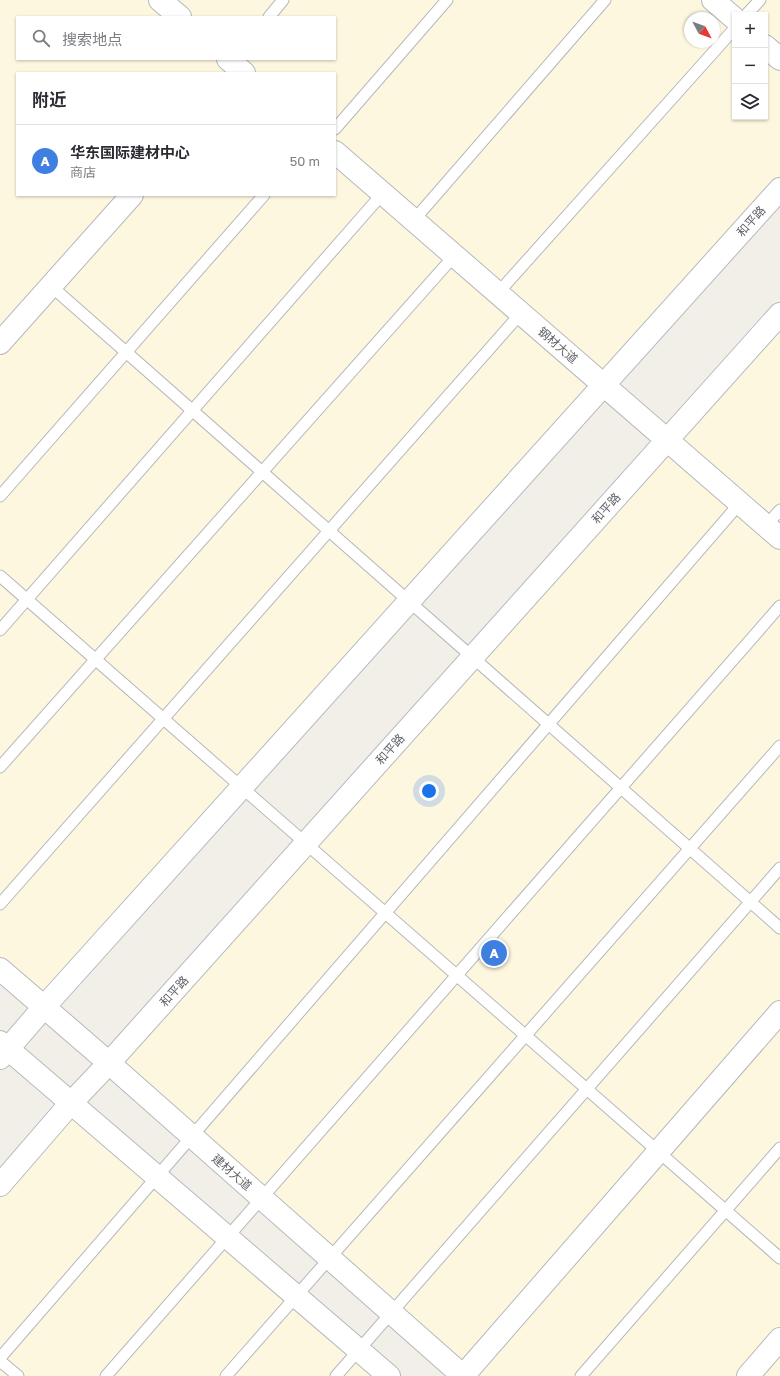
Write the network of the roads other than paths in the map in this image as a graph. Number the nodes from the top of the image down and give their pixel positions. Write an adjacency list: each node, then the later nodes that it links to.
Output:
1 (160, 0): 8 (street)
2 (283, 0): 9 (lane)
3 (447, 0): 14 (lane)
4 (606, 0): 20 (lane)
5 (713, 0): 10 (street)
6 (760, 0): 7 (lane)
7 (749, 12)
8 (179, 16)
9 (270, 16)
10 (732, 16)
11 (732, 31): 23 (lane)
12 (767, 48): 13 (street)
13 (780, 59)
14 (336, 128)
15 (336, 153): 17 (street, 钢材大道)
16 (780, 189): 28 (street, 和平路)
17 (383, 193): 20 (street, 钢材大道); 29 (lane)
18 (131, 196): 22 (street)
19 (263, 196): 27 (lane)
20 (414, 220): 21 (street, 钢材大道)
21 (454, 256): 23 (street, 钢材大道); 31 (lane)
22 (51, 286): 26 (street); 27 (lane)
23 (498, 294): 24 (street, 钢材大道)
24 (521, 313): 28 (street, 钢材大道); 35 (lane)
25 (780, 314): 30 (street, 和平路)
26 (0, 343)
27 (126, 353): 29 (lane); 32 (lane)
28 (604, 385): 30 (street, 钢材大道); 39 (street, 和平路)
29 (192, 411): 31 (lane); 38 (lane)
30 (667, 440): 33 (street, 钢材大道); 42 (street, 和平路)
31 (261, 472): 35 (lane); 43 (lane)
32 (0, 496)
33 (740, 503): 36 (street, 钢材大道); 45 (lane)
34 (780, 510): 36 (lane)
35 (329, 531): 39 (lane); 44 (lane)
36 (773, 532)
37 (0, 576): 38 (lane)
38 (27, 599): 41 (lane); 43 (lane)
39 (408, 602): 42 (lane); 48 (street, 和平路)
40 (780, 606): 49 (lane)
41 (0, 630)
42 (472, 658): 45 (lane); 50 (street, 和平路)
43 (95, 659): 44 (lane); 47 (lane)
44 (163, 718): 48 (lane); 54 (lane)
45 (548, 724): 49 (lane); 55 (lane)
46 (780, 746): 51 (lane)
47 (0, 767)
48 (242, 787): 50 (lane); 59 (street, 和平路)
49 (621, 788): 51 (lane); 58 (lane)
50 (306, 843): 55 (lane); 63 (street, 和平路)
51 (690, 848): 53 (lane); 61 (lane)
52 (780, 868): 53 (lane)
53 (751, 902): 56 (lane); 64 (lane)
54 (0, 904)
55 (385, 913): 58 (lane); 66 (lane)
56 (780, 928)
57 (0, 969): 59 (street, 建材大道)
58 (457, 975): 61 (lane); 71 (lane)
59 (44, 1007): 62 (street, 和平路); 63 (street, 建材大道)
60 (780, 1012): 68 (street)
61 (526, 1035): 64 (lane); 74 (lane)
62 (3, 1049): 65 (street)
63 (109, 1063): 65 (street, 和平路); 66 (street, 建材大道)
64 (587, 1089): 68 (lane); 77 (lane)
65 (71, 1103): 69 (street); 70 (street, 和平路)
66 (192, 1136): 69 (lane); 71 (street, 建材大道)
67 (780, 1148): 72 (lane)
68 (659, 1151): 72 (lane); 86 (street)
69 (157, 1177): 73 (street); 80 (lane)
70 (0, 1185)
71 (262, 1198): 73 (lane); 74 (street, 建材大道)
72 (726, 1210): 75 (lane); 87 (lane)
73 (227, 1237): 76 (street); 82 (lane)
74 (330, 1258): 76 (lane); 77 (street, 建材大道)
75 (780, 1258)
76 (296, 1296): 79 (street); 83 (lane)
77 (392, 1313): 79 (lane); 86 (street, 建材大道)
78 (780, 1340): 88 (street)
79 (359, 1350): 84 (lane); 85 (street)
80 (0, 1359): 81 (lane)
81 (18, 1376)
82 (106, 1376)
83 (226, 1376)
84 (336, 1376)
85 (389, 1376)
86 (463, 1376)
87 (581, 1376)
88 (748, 1376)

